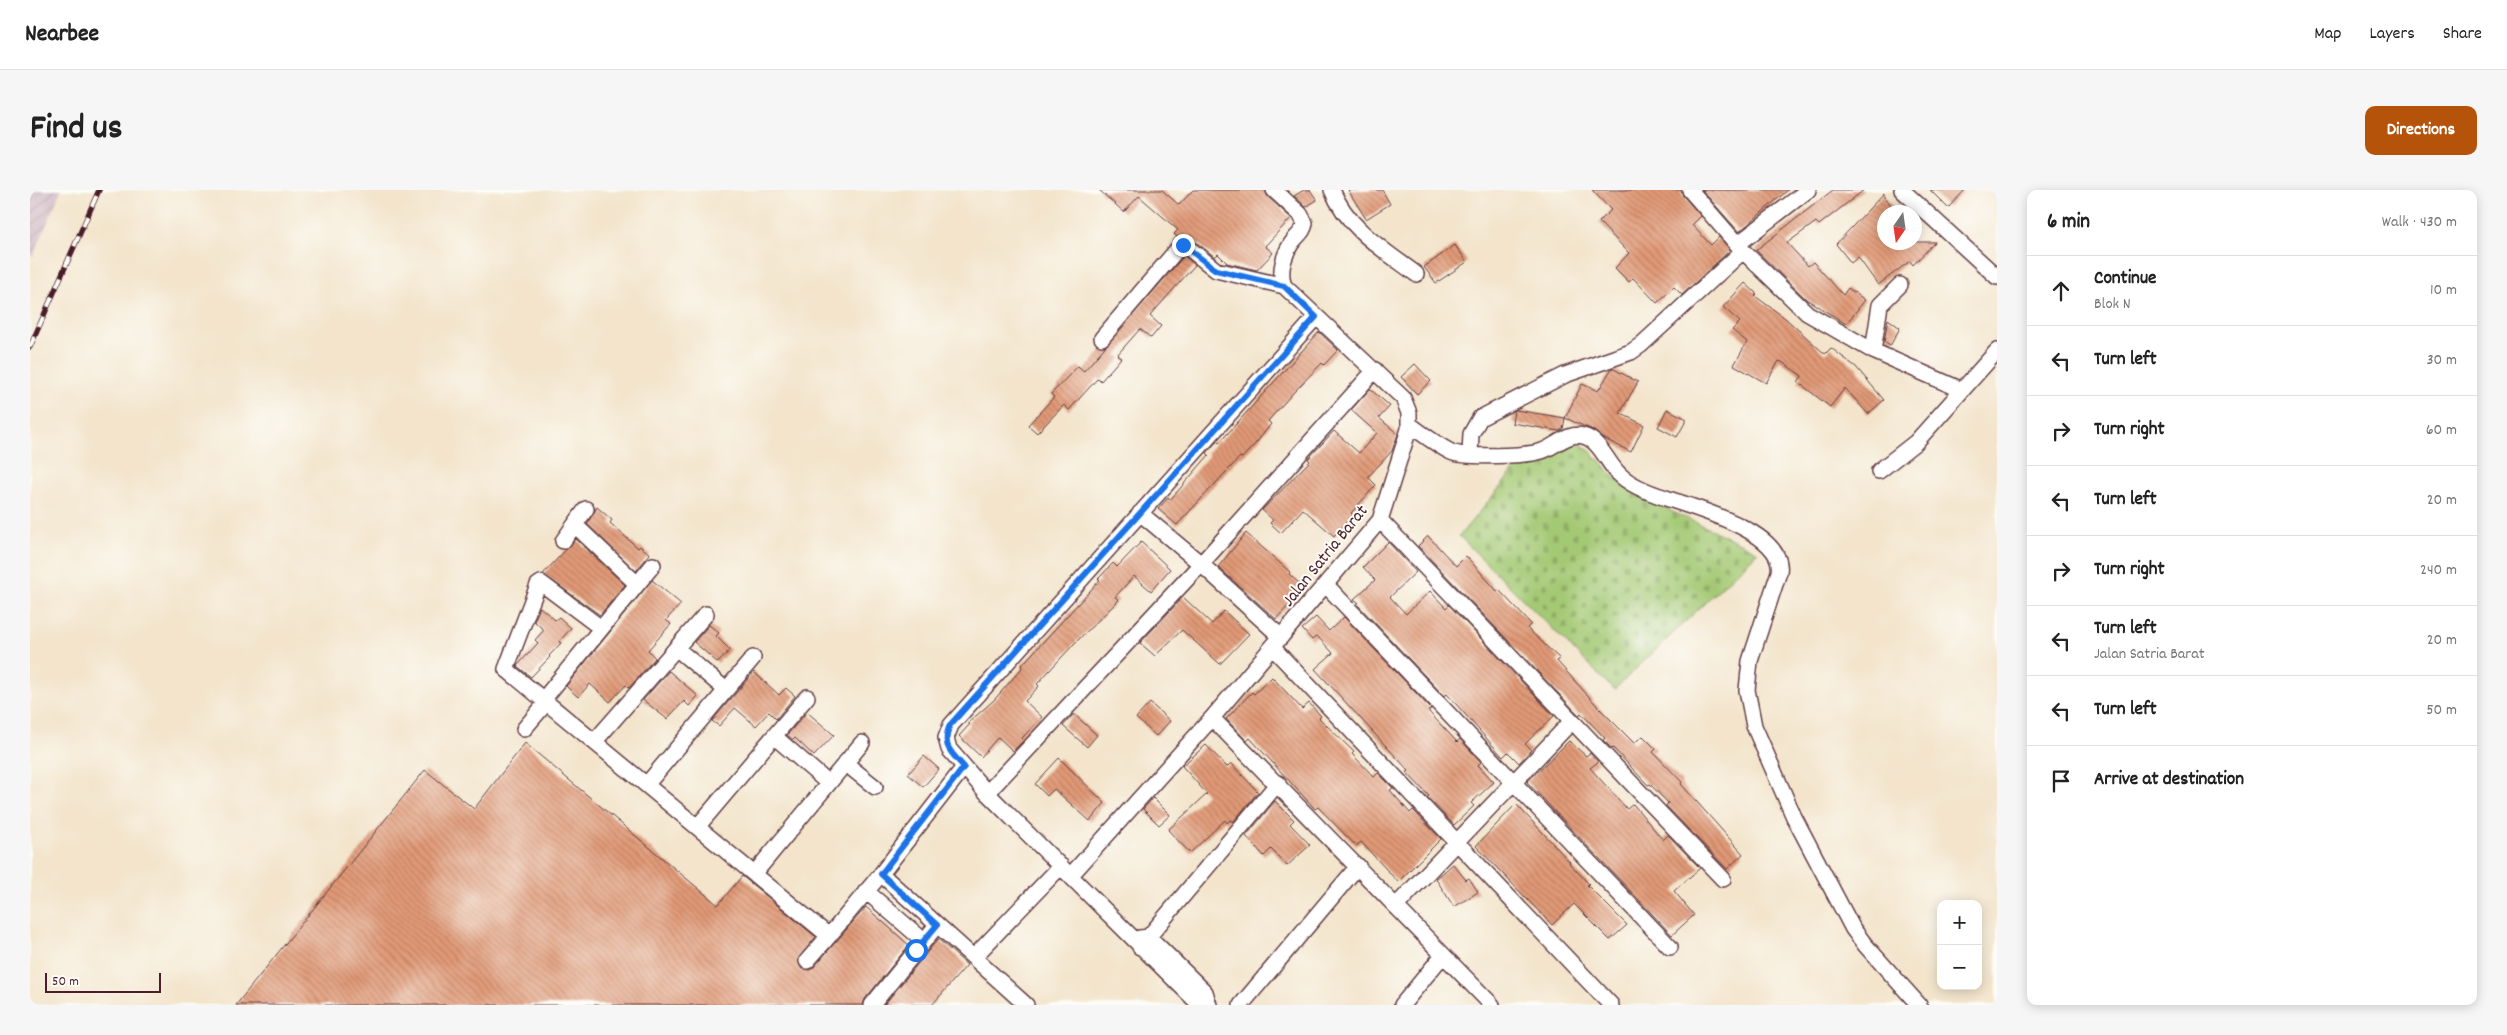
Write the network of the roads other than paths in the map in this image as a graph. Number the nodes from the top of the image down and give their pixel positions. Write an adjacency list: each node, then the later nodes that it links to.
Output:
1 (1274, 190): 10 (street)
2 (1332, 190): 7 (street)
3 (1690, 190): 6 (street)
4 (1808, 190): 6 (street)
5 (1902, 190): 8 (street)
6 (1740, 248): 13 (street); 18 (street)
7 (1416, 274)
8 (1997, 277)
9 (1900, 285): 13 (street)
10 (1284, 286): 11 (street); 12 (street)
11 (1316, 317): 15 (street); 21 (street)
12 (1102, 338)
13 (1873, 351): 16 (street)
14 (1994, 361): 16 (street)
15 (1375, 370): 17 (street); 25 (street)
16 (1962, 390): 19 (street)
17 (1410, 425): 18 (street); 22 (street, Jalan Satria Barat)
18 (1470, 455): 75 (street)
19 (1879, 471)
20 (586, 509): 23 (street)
21 (1140, 513): 25 (street); 44 (street)
22 (1380, 520): 28 (street, Jalan Satria Barat); 38 (street)
23 (575, 525): 24 (street); 27 (street)
24 (563, 541)
25 (1201, 564): 31 (street); 50 (street)
26 (654, 565): 27 (street)
27 (637, 584): 30 (street)
28 (1326, 585): 31 (street, Jalan Satria Barat); 45 (street)
29 (706, 614): 32 (street)
30 (601, 628): 36 (street); 36 (street)
31 (1277, 642): 37 (street, Jalan Satria Barat); 52 (street)
32 (676, 648): 34 (street); 41 (street)
33 (753, 658): 34 (street)
34 (726, 690): 47 (street)
35 (807, 697): 40 (street)
36 (545, 702): 39 (street); 41 (street)
37 (1212, 718): 48 (street); 54 (street, Jalan Satria Barat)
38 (1572, 721): 45 (street); 57 (street)
39 (524, 730)
40 (774, 737): 46 (street); 51 (street)
41 (595, 741): 47 (street)
42 (862, 743): 43 (street)
43 (845, 763): 46 (street); 49 (street)
44 (964, 767): 50 (street); 56 (street)
45 (1515, 782): 52 (street); 64 (street)
46 (828, 783): 55 (street)
47 (647, 784): 51 (street)
48 (1278, 784): 53 (street); 63 (street)
49 (875, 787)
50 (987, 793): 54 (street)
51 (698, 826): 55 (street)
52 (1457, 843): 59 (street); 74 (street)
53 (1358, 866): 59 (street); 71 (street)
54 (1066, 871): 63 (street); 66 (street, Jalan Satria Barat)
55 (754, 874): 61 (street)
56 (881, 874): 58 (street); 60 (street)
57 (1723, 878)
58 (866, 891): 61 (street); 62 (street)
59 (1396, 906): 65 (street)
60 (937, 925): 62 (street); 66 (street)
61 (829, 936): 67 (street)
62 (924, 941): 70 (street)
63 (1141, 941): 68 (street)
64 (1670, 947)
65 (1443, 955): 72 (street); 73 (street)
66 (974, 957): 69 (street)
67 (807, 961)
68 (1201, 1002)
69 (1024, 1004)
70 (872, 1005)
71 (1241, 1005)
72 (1402, 1005)
73 (1492, 1005)
74 (1611, 1005)
75 (1919, 1005)

